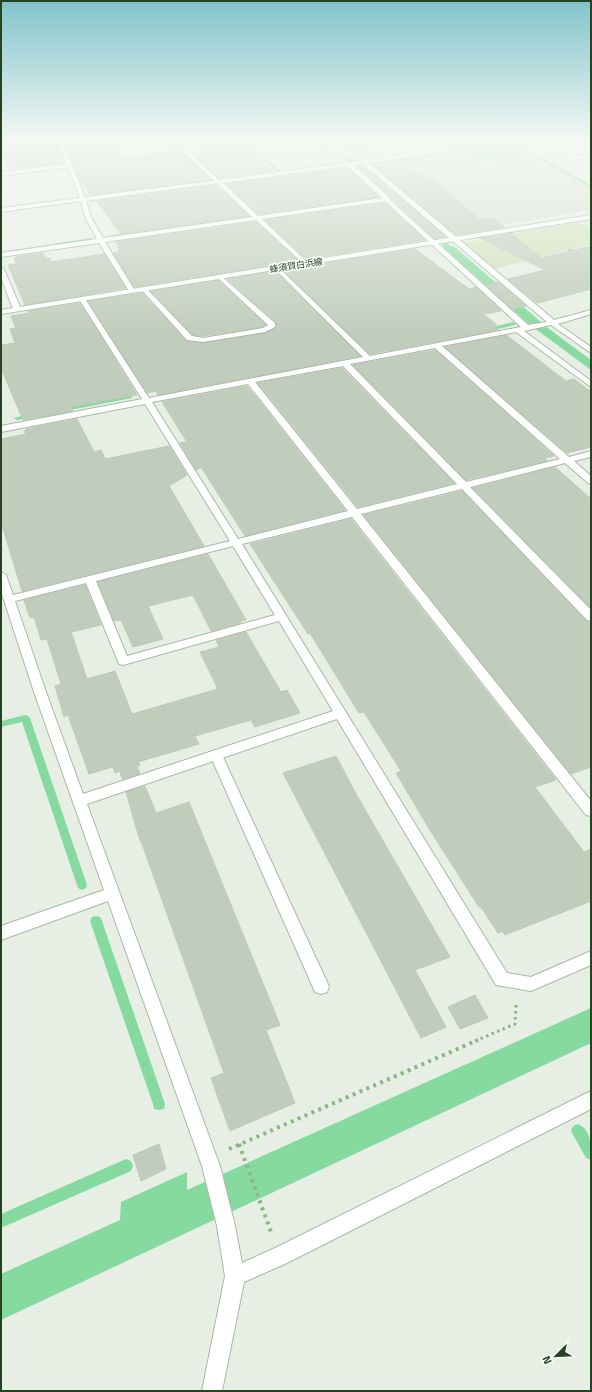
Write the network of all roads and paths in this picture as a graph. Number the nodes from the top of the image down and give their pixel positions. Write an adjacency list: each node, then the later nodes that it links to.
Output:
1 (31, 206): 7 (street)
2 (85, 206): 10 (street)
3 (245, 206): 9 (street)
4 (340, 206): 9 (street)
5 (395, 206): 12 (street)
6 (414, 206): 11 (street)
7 (1, 210)
8 (591, 217): 11 (street, 蜂須賀白浜線)
9 (258, 218): 10 (street); 14 (street)
10 (101, 240): 13 (street); 19 (street)
11 (454, 240): 12 (street, 蜂須賀白浜線); 24 (street)
12 (434, 243): 14 (street, 蜂須賀白浜線); 25 (street)
13 (1, 255)
14 (306, 264): 15 (street, 蜂須賀白浜線)
15 (277, 268): 17 (street, 蜂須賀白浜線); 29 (street)
16 (1, 269): 21 (street)
17 (220, 277): 18 (street, 蜂須賀白浜線); 18 (street)
18 (144, 289): 19 (street, 蜂須賀白浜線)
19 (132, 291): 20 (street, 蜂須賀白浜線)
20 (82, 299): 21 (street, 蜂須賀白浜線); 33 (street)
21 (17, 309): 22 (street, 蜂須賀白浜線)
22 (1, 312)
23 (591, 312): 24 (street)
24 (550, 324): 25 (street); 28 (street)
25 (528, 328): 26 (street)
26 (518, 330): 27 (street); 32 (street)
27 (436, 345): 29 (street); 36 (street)
28 (591, 351)
29 (368, 358): 30 (street)
30 (345, 363): 31 (street); 38 (street)
31 (250, 381): 33 (street); 39 (street)
32 (591, 385)
33 (147, 401): 34 (street); 40 (street)
34 (1, 429)
35 (591, 454): 36 (street)
36 (567, 460): 37 (street); 38 (street)
37 (591, 481)
38 (465, 486): 39 (street); 45 (street)
39 (355, 513): 40 (street); 49 (street)
40 (236, 542): 42 (street); 44 (street)
41 (1, 575): 43 (street)
42 (90, 579): 43 (street); 44 (street)
43 (9, 599): 48 (street)
44 (281, 617): 46 (street)
45 (591, 617)
46 (340, 713): 47 (street); 53 (street)
47 (216, 755): 48 (street); 54 (street)
48 (79, 801): 50 (street)
49 (591, 811)
50 (113, 893): 51 (street); 57 (street)
51 (1, 933)
52 (591, 958): 53 (street)
53 (517, 982): 56 (path)
54 (321, 987)
55 (591, 1100): 58 (street)
56 (239, 1144): 57 (path); 58 (path)
57 (210, 1162): 59 (street)
58 (280, 1256): 59 (street)
59 (235, 1276): 60 (street)
60 (213, 1391)

